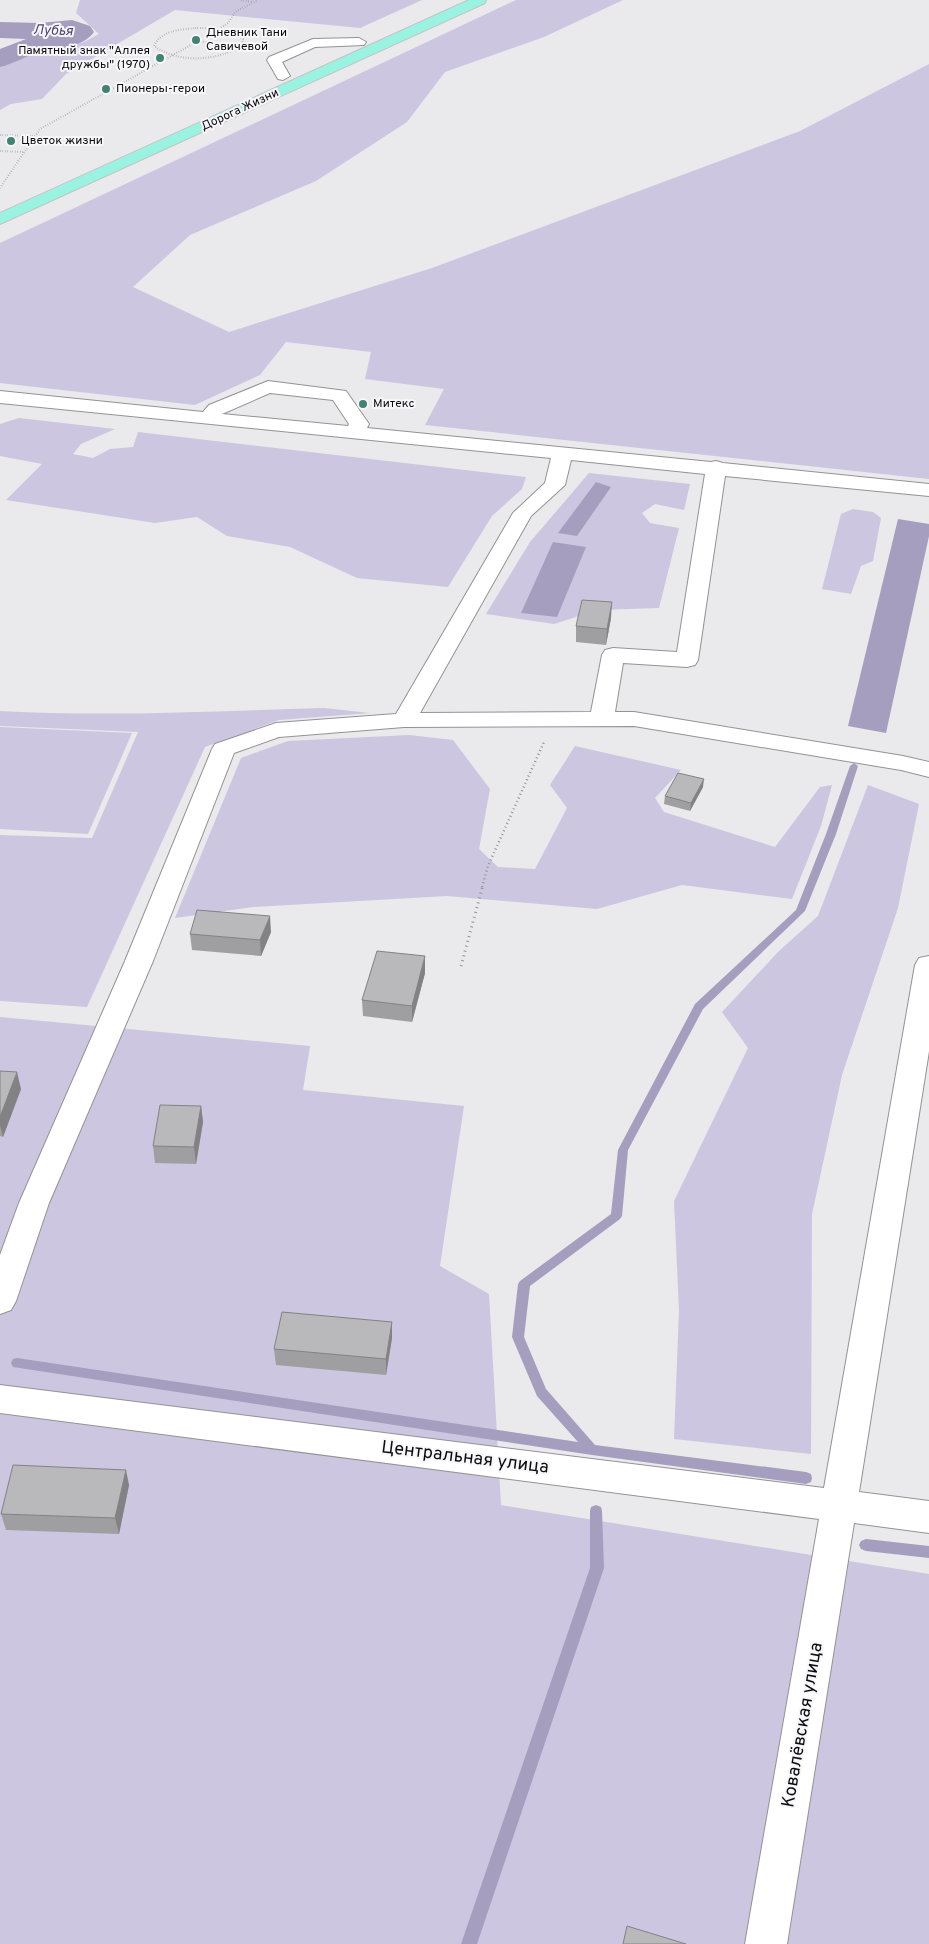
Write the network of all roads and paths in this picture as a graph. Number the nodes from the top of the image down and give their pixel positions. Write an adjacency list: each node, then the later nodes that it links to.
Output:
1 (241, 0): 5 (path)
2 (258, 0): 5 (path)
3 (452, 0): 14 (main road, Дорога Жизни)
4 (480, 0): 15 (main road, Дорога Жизни)
5 (253, 3): 6 (path)
6 (219, 29): 7 (path); 8 (path)
7 (240, 47): 8 (path); 8 (path)
8 (172, 56): 10 (path)
9 (0, 135): 10 (path)
10 (35, 136): 12 (path)
11 (0, 151): 12 (path)
12 (24, 152): 13 (path)
13 (0, 188)
14 (0, 203)
15 (0, 219)
16 (0, 397): 17 (street)
17 (209, 417): 18 (street); 18 (street)
18 (355, 432): 19 (street)
19 (562, 454): 20 (street); 24 (street)
20 (716, 467): 21 (street); 22 (street)
21 (929, 490)
22 (602, 718): 23 (street); 25 (street)
23 (555, 719): 24 (street); 29 (path)
24 (404, 720): 30 (street)
25 (903, 763): 26 (street); 27 (street)
26 (929, 770)
27 (929, 788)
28 (929, 965): 32 (street, Ковалёвская улица)
29 (461, 966)
30 (0, 1301)
31 (0, 1399): 32 (street, Центральная улица)
32 (840, 1505): 33 (street, Центральная улица); 34 (street, Ковалёвская улица)
33 (929, 1517)
34 (766, 1944)

